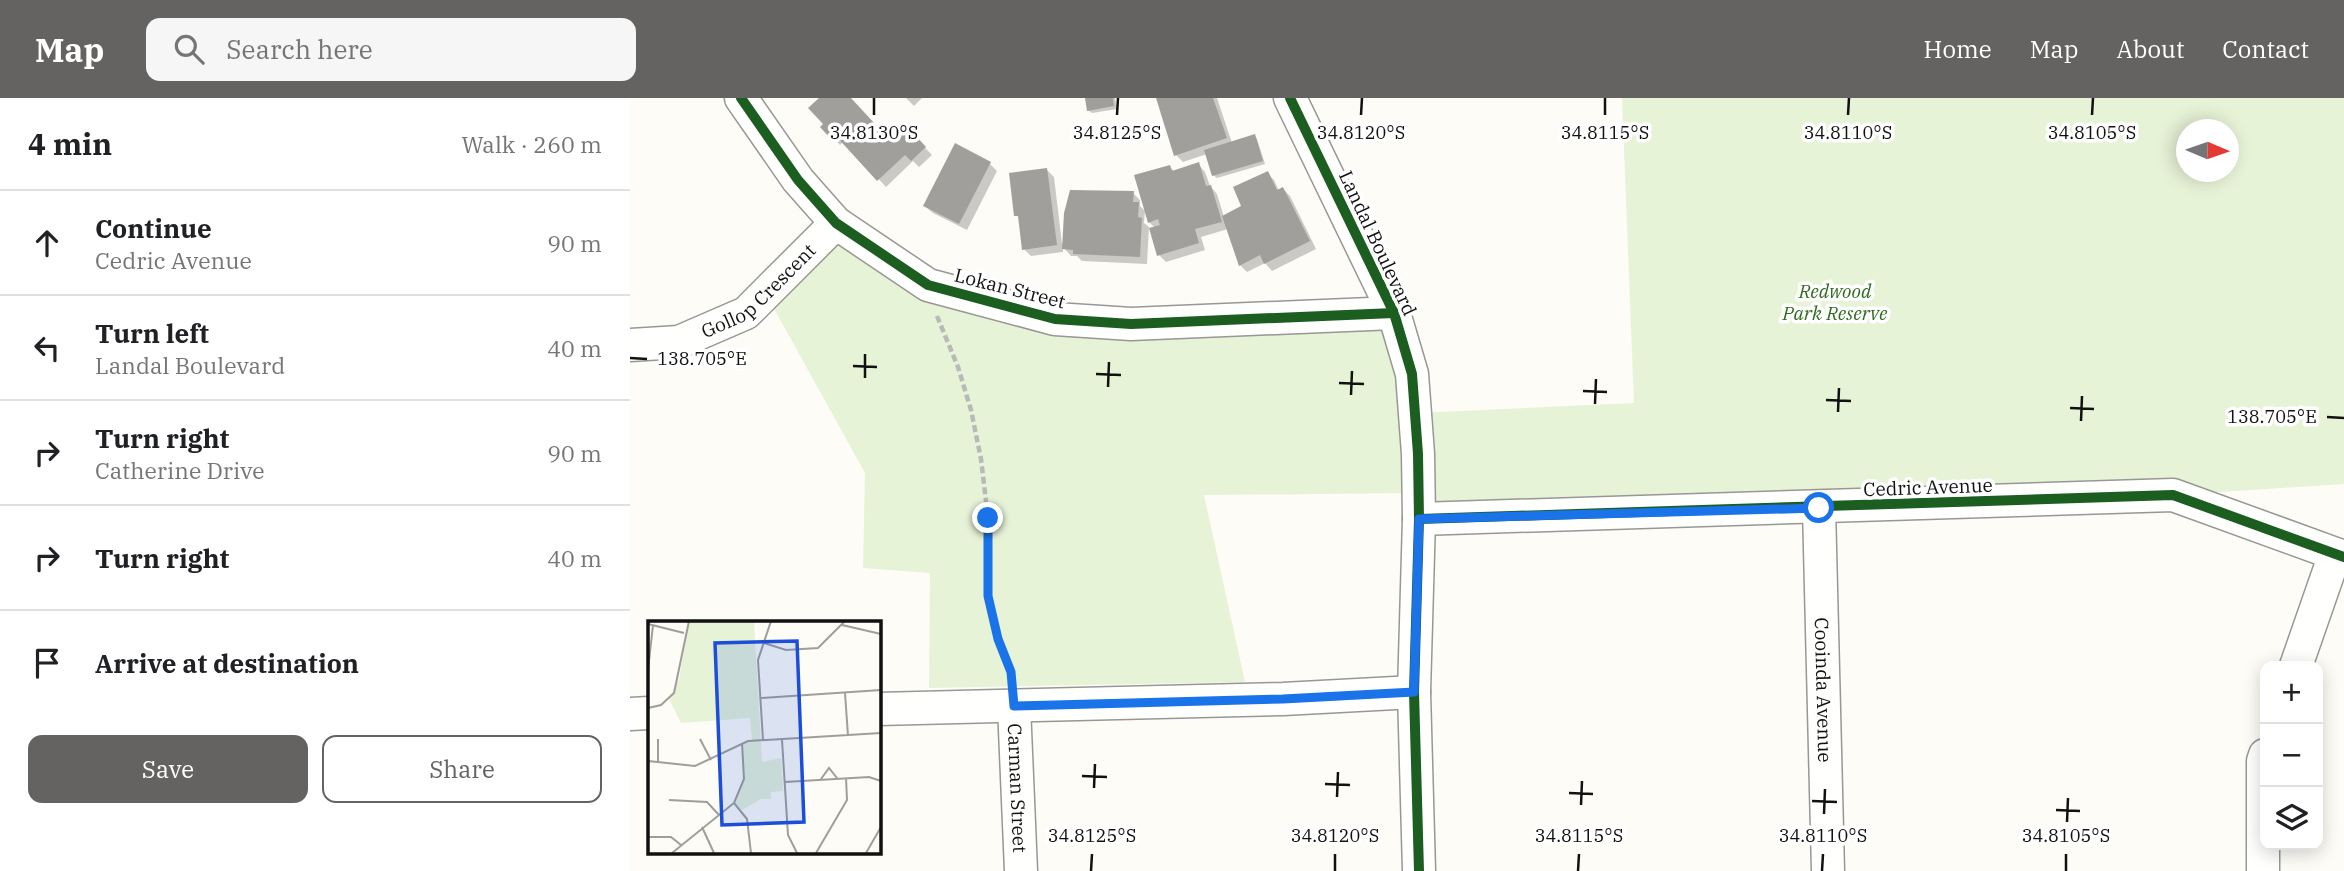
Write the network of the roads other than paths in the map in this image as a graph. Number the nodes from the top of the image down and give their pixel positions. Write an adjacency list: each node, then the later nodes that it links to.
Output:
1 (741, 98): 3 (street, Lokan Street)
2 (1290, 98): 4 (street, Landal Boulevard)
3 (836, 223): 4 (street, Lokan Street); 5 (street, Gollop Crescent)
4 (1394, 313): 7 (street, Landal Boulevard)
5 (630, 345)
6 (1819, 508): 7 (street, Cedric Avenue); 8 (street, Cedric Avenue); 18 (street, Cooinda Avenue)
7 (1419, 519): 10 (street, Landal Boulevard)
8 (2339, 556): 9 (street)
9 (2298, 661)
10 (1414, 692): 11 (street); 17 (street, Landal Boulevard)
11 (1014, 706): 12 (street); 16 (street, Carman Street)
12 (880, 709)
13 (648, 713): 14 (street)
14 (630, 714)
15 (2263, 787): 19 (street)
16 (1021, 871)
17 (1419, 871)
18 (1828, 871)
19 (2263, 871)

